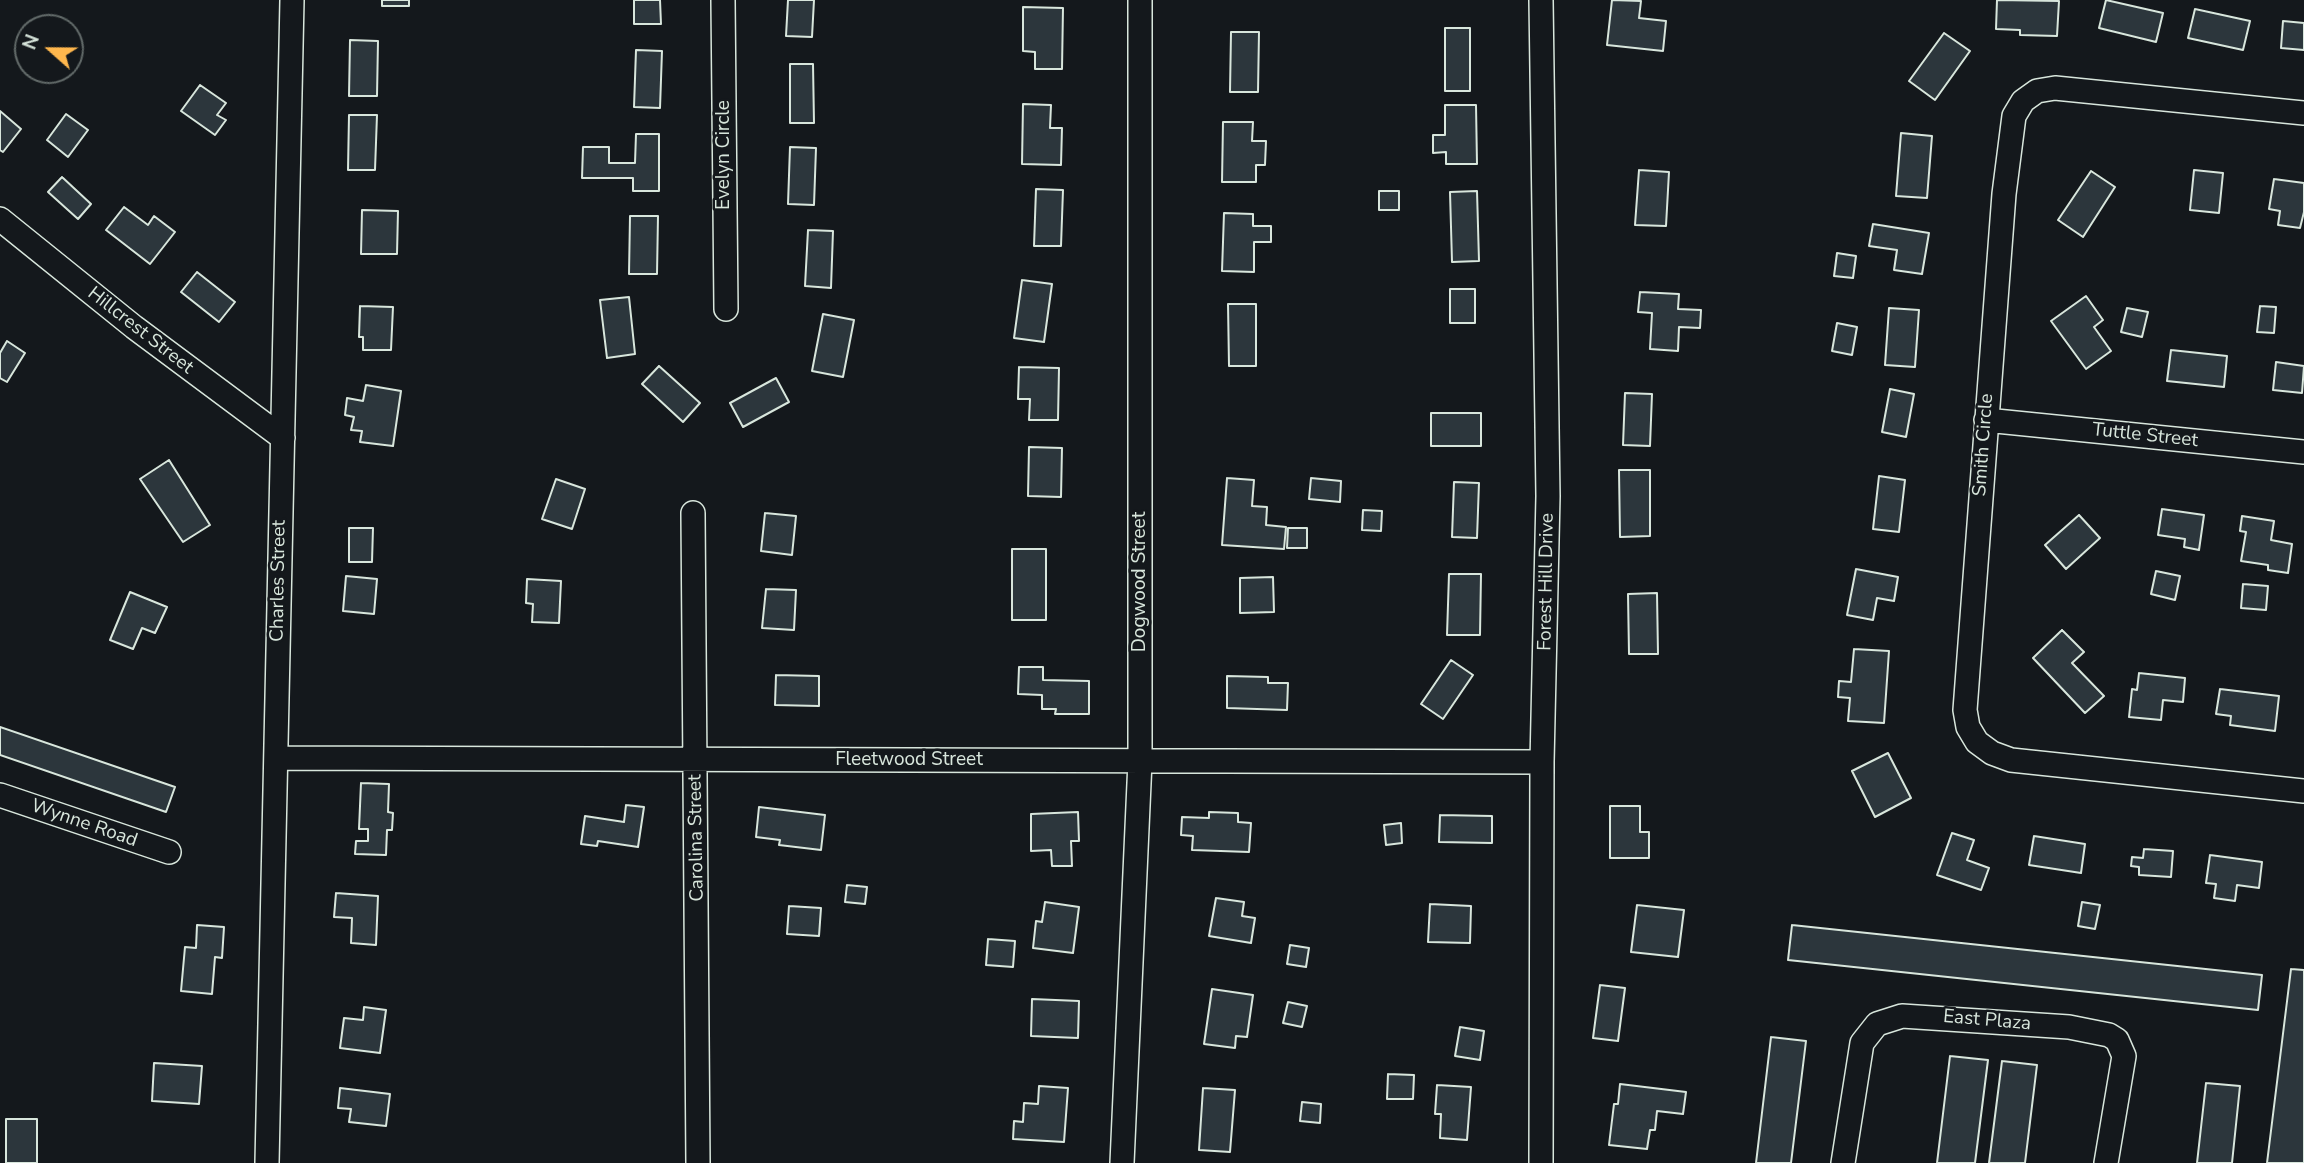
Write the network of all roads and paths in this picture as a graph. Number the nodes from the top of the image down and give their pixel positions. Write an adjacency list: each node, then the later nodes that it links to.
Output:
1 (292, 0): 9 (street, Charles Street)
2 (723, 0): 7 (street, Evelyn Circle)
3 (1140, 0): 14 (street, Dogwood Street)
4 (1541, 0): 15 (street, Forest Hill Drive)
5 (2304, 113): 8 (street, Smith Circle)
6 (0, 219): 9 (street, Hillcrest Street)
7 (726, 309)
8 (1986, 420): 10 (street, Tuttle Street); 16 (street, Smith Circle)
9 (283, 438): 12 (street, Charles Street)
10 (2304, 452)
11 (693, 513): 13 (street, Carolina Street)
12 (276, 758): 13 (street, Fleetwood Street); 19 (street, Charles Street)
13 (696, 760): 14 (street, Fleetwood Street); 20 (street, Carolina Street)
14 (1140, 761): 15 (street, Fleetwood Street); 21 (street, Dogwood Street)
15 (1542, 762): 22 (street, Forest Hill Drive)
16 (2304, 791)
17 (0, 795): 18 (street, Wynne Road)
18 (169, 852)
19 (267, 1163)
20 (698, 1163)
21 (1122, 1163)
22 (1541, 1163)
23 (1843, 1163): 24 (street, East Plaza)
24 (2106, 1163)

